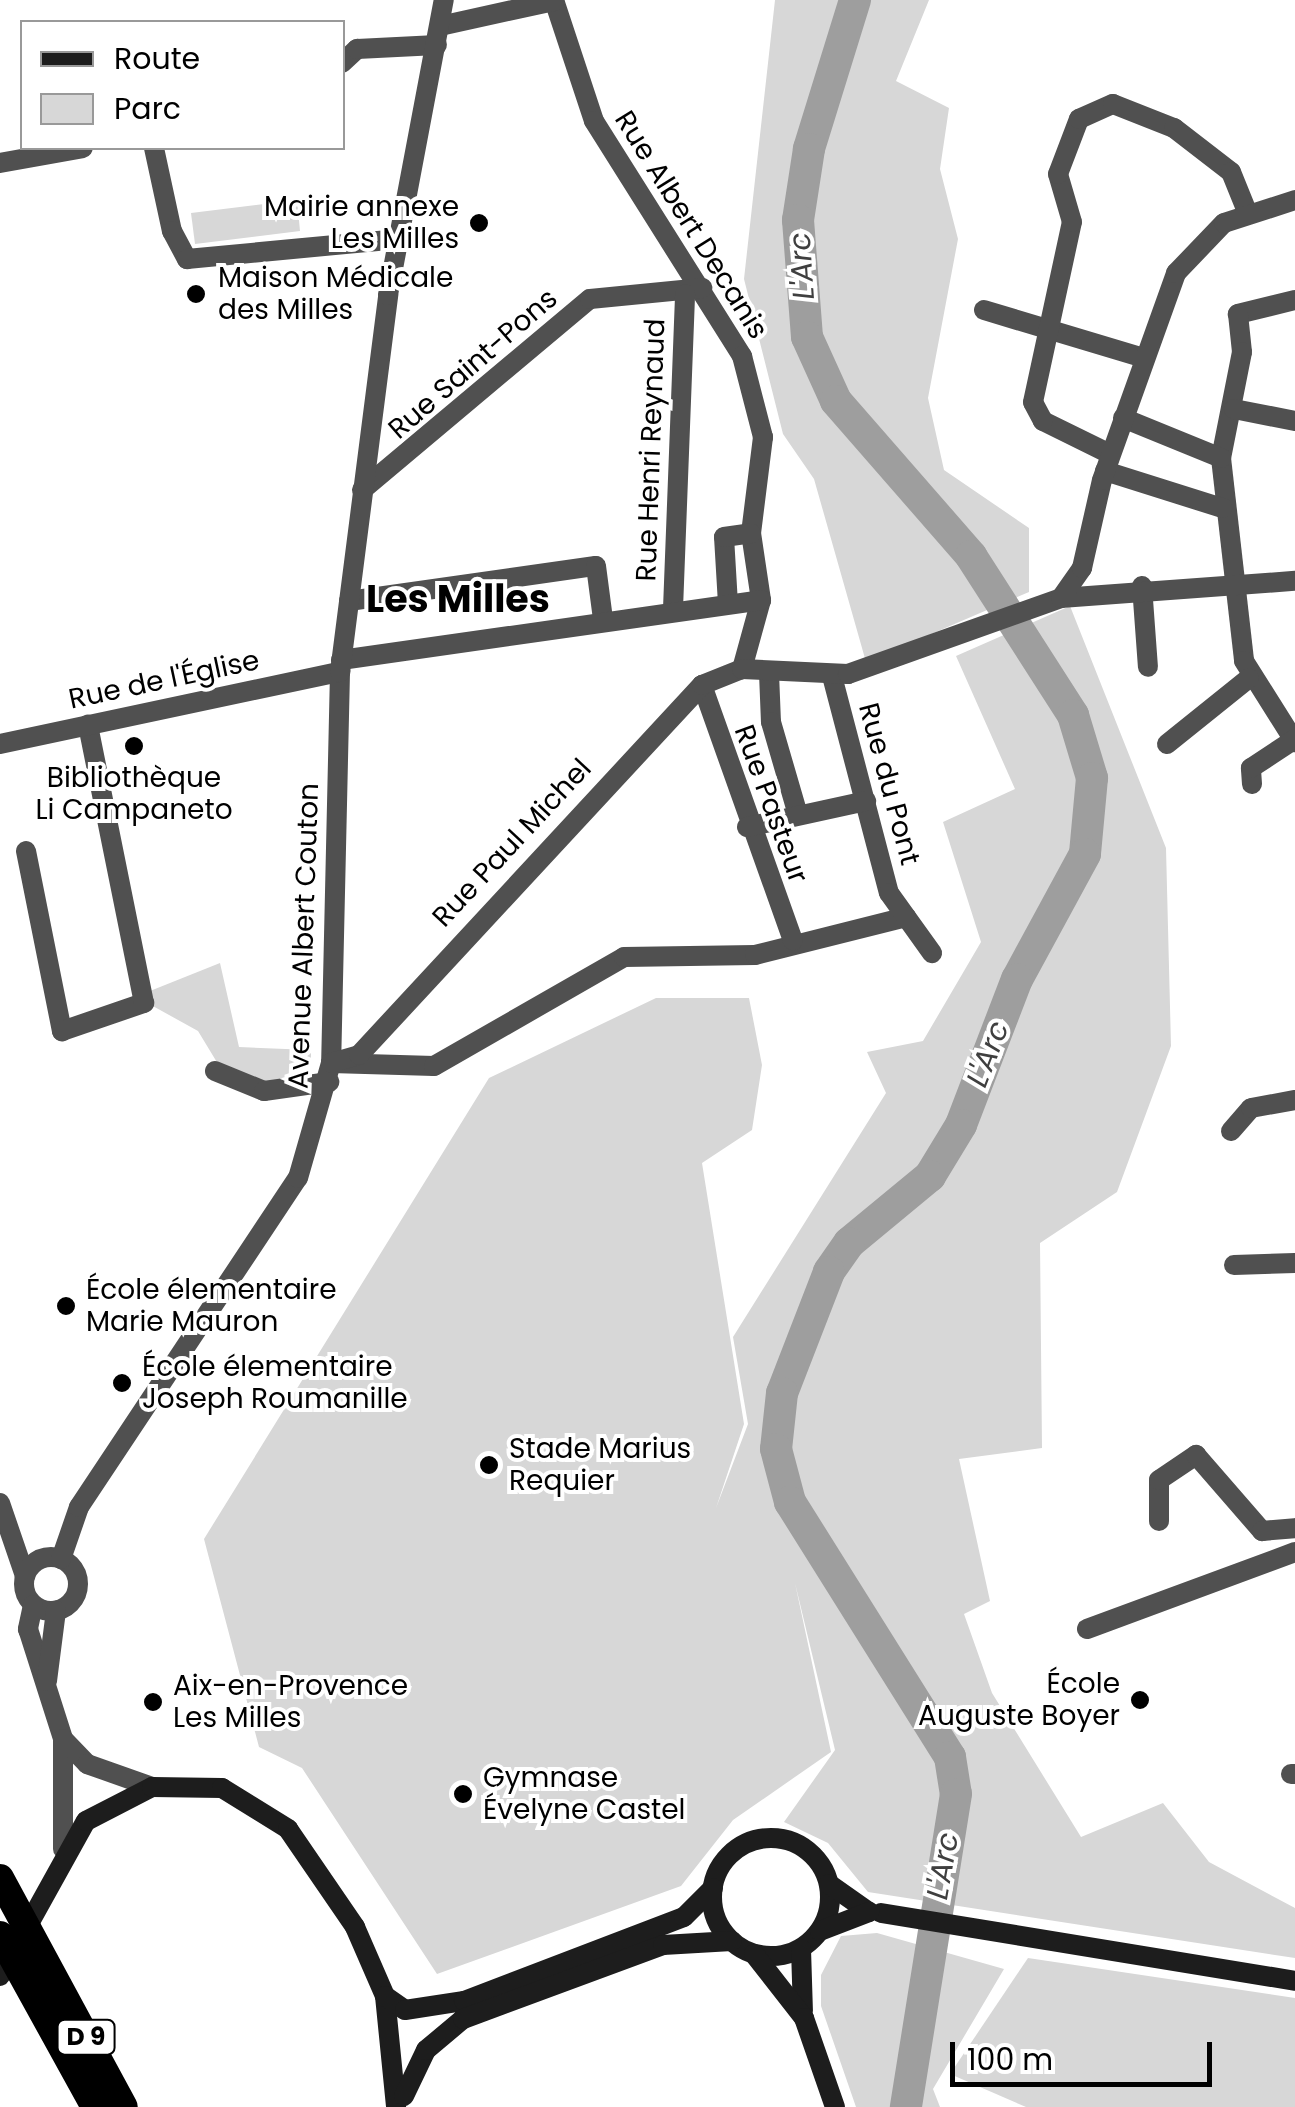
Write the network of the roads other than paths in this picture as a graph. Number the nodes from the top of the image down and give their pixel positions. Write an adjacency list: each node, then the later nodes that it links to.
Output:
1 (444, 0): 3 (street, Avenue Albert Couton)
2 (554, 1): 3 (street); 11 (street, Rue Albert Decanis)
3 (438, 36): 4 (street); 10 (street, Avenue Albert Couton)
4 (345, 60)
5 (73, 150): 7 (street)
6 (154, 150): 10 (street)
7 (0, 163)
8 (1295, 200): 9 (street)
9 (1246, 209): 14 (street); 15 (street)
10 (398, 240): 21 (street, Avenue Albert Couton)
11 (693, 291): 21 (street, Rue Saint-Pons); 23 (street, Rue Albert Decanis); 31 (street, Rue Henri Reynaud)
12 (1295, 300): 16 (street)
13 (984, 310): 14 (street)
14 (1048, 329): 15 (street); 20 (street)
15 (1144, 358): 17 (street)
16 (1234, 409): 18 (street); 19 (street)
17 (1123, 418): 19 (street); 20 (street)
18 (1295, 421)
19 (1221, 458): 22 (street)
20 (1108, 462): 22 (street); 28 (street)
21 (362, 490): 29 (street, Avenue Albert Couton)
22 (1222, 508): 24 (street)
23 (751, 534): 27 (street, Rue Albert Decanis); 30 (street)
24 (1230, 579): 25 (street); 26 (street); 38 (street)
25 (1295, 581)
26 (1142, 586): 28 (street); 34 (street)
27 (761, 600): 30 (street, Rue de l'Église); 35 (street)
28 (1053, 601): 37 (street)
29 (349, 602): 32 (street); 33 (street, Avenue Albert Couton)
30 (728, 604): 31 (street, Rue de l'Église)
31 (673, 609): 32 (street, Rue de l'Église)
32 (603, 619): 33 (street, Rue de l'Église)
33 (341, 666): 40 (street, Rue de l'Église); 53 (street, Avenue Albert Couton)
34 (1148, 667)
35 (742, 669): 36 (street); 39 (street, Rue Paul Michel)
36 (769, 674): 37 (street); 46 (street)
37 (832, 676): 45 (street, Rue du Pont)
38 (1249, 678): 41 (street); 43 (street)
39 (702, 685): 47 (street, Rue Pasteur); 53 (street, Rue Paul Michel)
40 (88, 724): 42 (street, Rue de l'Église); 48 (street)
41 (1294, 740): 44 (street)
42 (0, 744)
43 (1167, 744)
44 (1252, 784)
45 (866, 801): 46 (street); 49 (street, Rue du Pont)
46 (798, 815): 47 (street)
47 (746, 827): 50 (street, Rue Pasteur)
48 (26, 851)
49 (906, 916): 50 (street); 51 (street, Rue du Pont)
50 (792, 940): 53 (street)
51 (932, 953)
52 (215, 1071): 53 (street)
53 (330, 1072): 63 (street, Avenue Albert Couton)
54 (1295, 1100): 55 (street)
55 (1232, 1131)
56 (1295, 1263): 57 (street)
57 (1234, 1265)
58 (0, 1503): 61 (street)
59 (1159, 1521): 60 (street)
60 (1295, 1528)
61 (8, 1531): 63 (street); 64 (street)
62 (1295, 1552): 67 (street)
63 (52, 1558): 64 (street); 66 (street)
64 (25, 1576): 65 (street)
65 (32, 1604): 66 (street); 68 (street)
66 (56, 1611): 68 (street)
67 (1087, 1629)
68 (46, 1688): 69 (street)
69 (63, 1738): 70 (street); 71 (street)
70 (152, 1787): 71 (main road); 83 (main road)
71 (63, 1849): 81 (main road)
72 (0, 1878): 86 (highway, D 9)
73 (829, 1884): 74 (main road); 75 (main road); 76 (main road)
74 (713, 1888): 78 (main road); 83 (main road)
75 (875, 1912): 76 (main road); 82 (main road)
76 (820, 1932): 79 (main road)
77 (0, 1935): 85 (highway, D 9)
78 (732, 1941): 80 (main road); 87 (main road)
79 (801, 1949): 80 (main road); 84 (main road)
80 (754, 1954): 84 (main road)
81 (0, 1976)
82 (1295, 1982)
83 (384, 1996): 87 (main road)
84 (804, 2018): 88 (main road)
85 (95, 2107)
86 (124, 2107)
87 (399, 2107)
88 (834, 2107)

